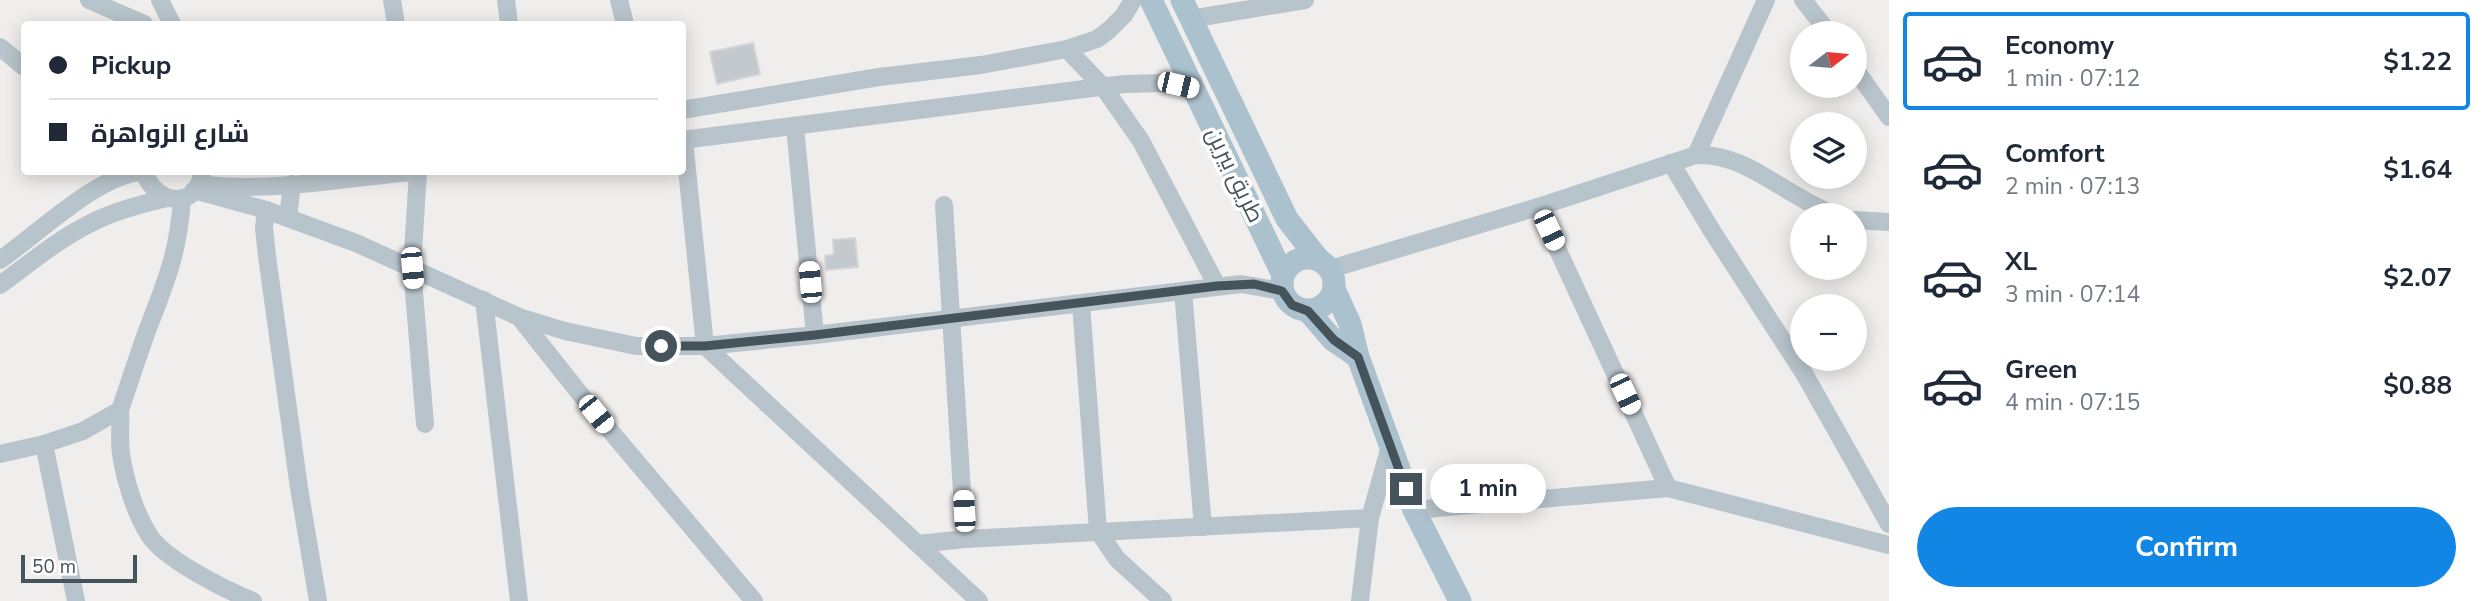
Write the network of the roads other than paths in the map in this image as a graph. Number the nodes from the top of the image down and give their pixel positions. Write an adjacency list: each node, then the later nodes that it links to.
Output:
1 (89, 0): 12 (street)
2 (160, 0): 13 (street)
3 (392, 0): 14 (street)
4 (506, 0): 15 (street)
5 (619, 0): 16 (street)
6 (1133, 0): 19 (street)
7 (1151, 0): 23 (main road, طريق بيرين)
8 (1305, 0): 11 (street)
9 (1766, 0): 28 (street)
10 (1803, 0): 17 (street)
11 (1186, 9): 46 (main road, طريق بيرين)
12 (137, 21)
13 (170, 21)
14 (396, 21)
15 (509, 21)
16 (624, 21)
17 (1820, 21)
18 (0, 47): 20 (street)
19 (1067, 49): 22 (street); 24 (street)
20 (21, 64)
21 (1867, 86): 25 (street)
22 (1104, 88): 23 (street); 26 (street); 49 (street)
23 (1194, 89): 47 (main road, طريق بيرين)
24 (686, 109)
25 (1889, 117)
26 (795, 127): 27 (street); 56 (street)
27 (686, 140)
28 (1696, 155): 29 (street); 37 (street)
29 (1671, 163): 39 (street); 67 (street)
30 (686, 168): 57 (street)
31 (125, 175): 44 (street)
32 (145, 175): 36 (street)
33 (368, 175): 35 (street)
34 (418, 175): 45 (street)
35 (281, 181): 36 (street); 41 (street)
36 (189, 188): 40 (street); 48 (street); 59 (street)
37 (1809, 203)
38 (944, 205): 55 (street)
39 (1538, 207): 46 (street); 64 (street)
40 (266, 210): 41 (street); 76 (street)
41 (288, 218): 45 (street)
42 (1867, 221): 43 (street)
43 (1889, 222)
44 (0, 260)
45 (412, 268): 51 (street); 60 (street)
46 (1327, 272): 47 (main road); 53 (main road); 58 (main road, طريق بيرين)
47 (1282, 283): 49 (street); 53 (main road)
48 (0, 285)
49 (1217, 286): 50 (street)
50 (1183, 292): 52 (street); 68 (street)
51 (484, 300): 54 (street); 77 (street)
52 (1081, 304): 55 (street); 69 (street)
53 (1308, 311): 58 (main road)
54 (519, 317): 57 (street); 78 (street)
55 (952, 320): 56 (street); 70 (street)
56 (815, 335): 57 (street)
57 (705, 346): 71 (street)
58 (1358, 357): 62 (main road, طريق بيرين)
59 (121, 410): 61 (street); 75 (street)
60 (425, 424)
61 (44, 444): 63 (street); 74 (street)
62 (1390, 446): 65 (main road, طريق بيرين); 66 (street)
63 (0, 454)
64 (1668, 488): 65 (street); 72 (street)
65 (1413, 510): 81 (main road, طريق بيرين)
66 (1370, 518): 68 (street); 73 (street)
67 (1889, 524)
68 (1203, 527): 69 (street)
69 (1098, 531): 70 (street); 80 (street)
70 (965, 539): 71 (street)
71 (918, 544): 79 (street)
72 (1889, 545)
73 (1364, 596)
74 (76, 601)
75 (253, 601)
76 (318, 601)
77 (519, 601)
78 (754, 601)
79 (979, 601)
80 (1163, 601)
81 (1460, 601)

